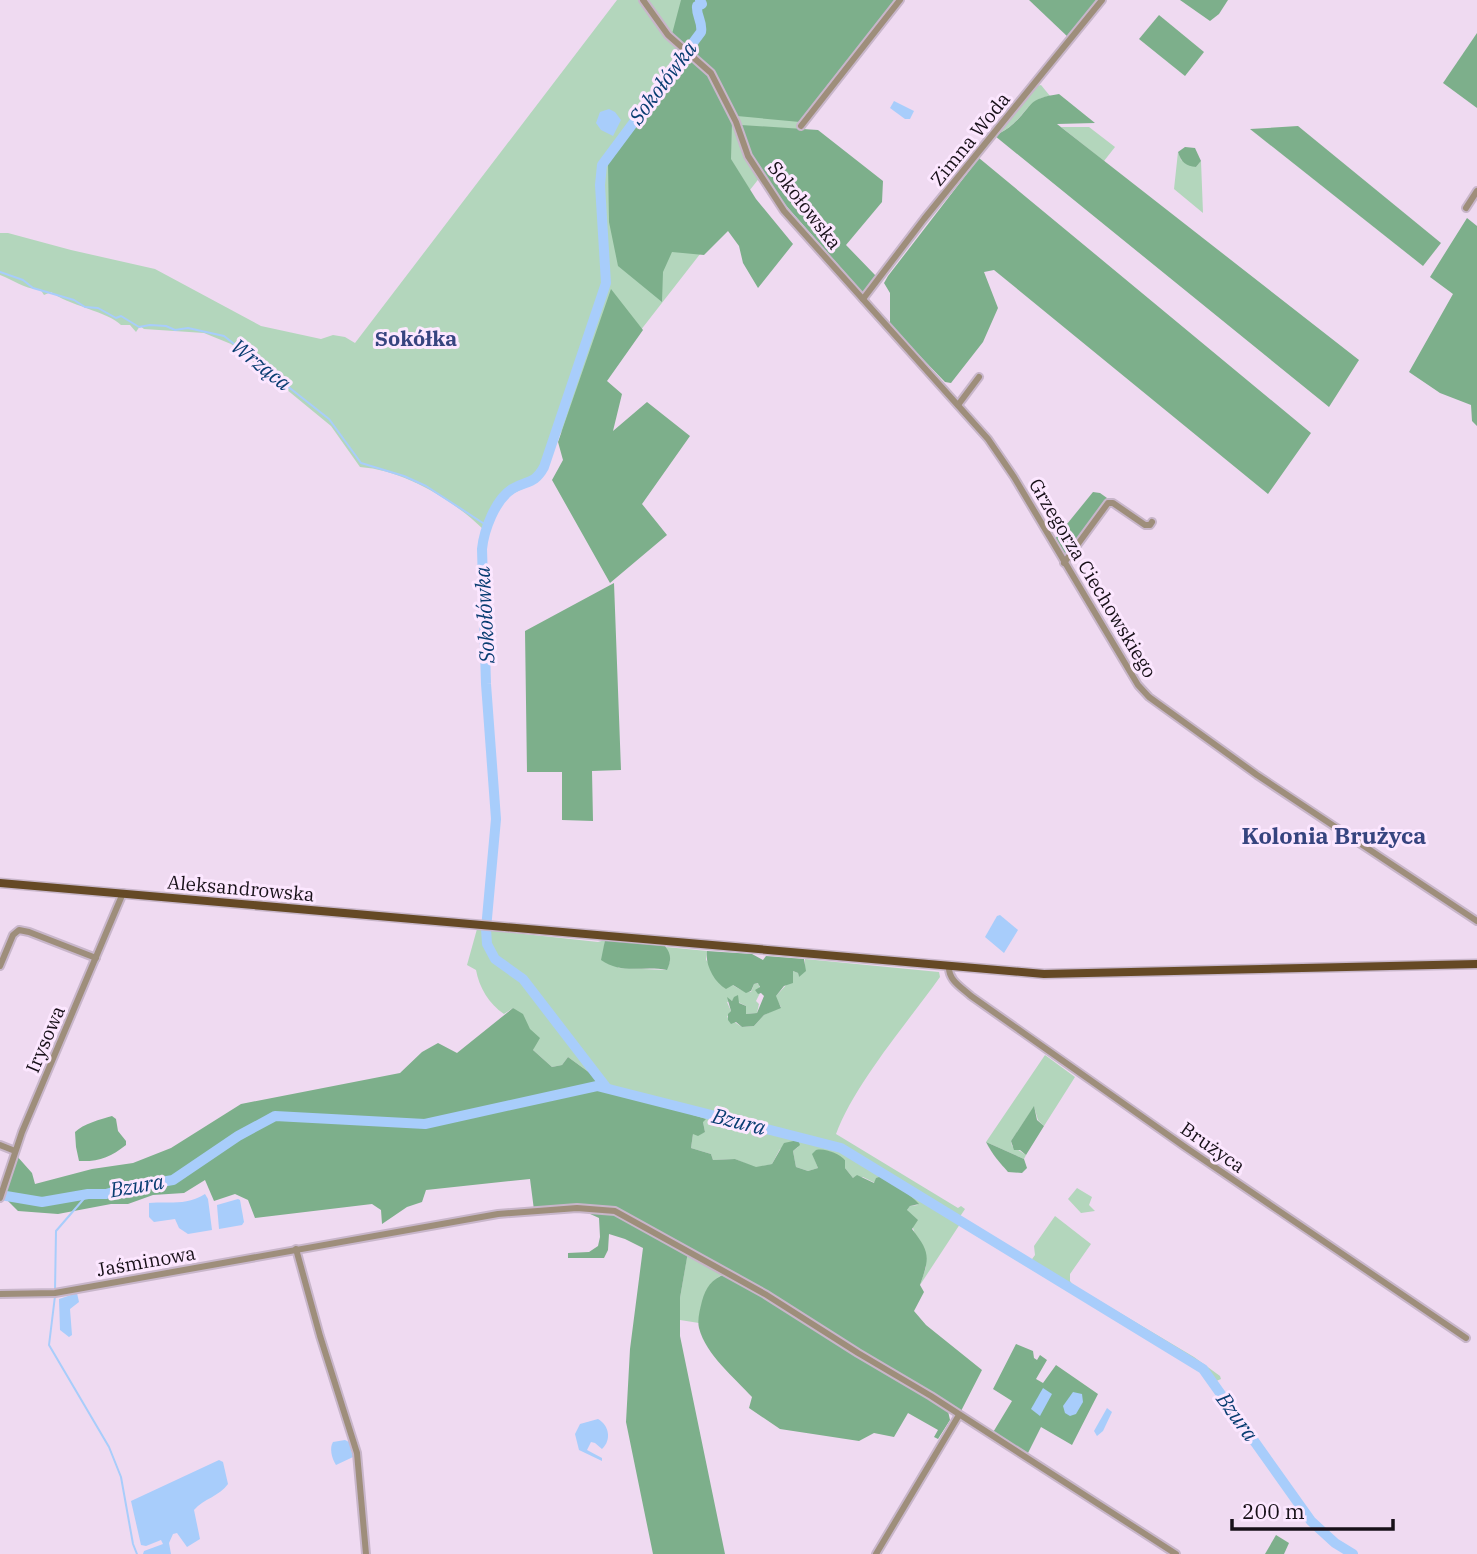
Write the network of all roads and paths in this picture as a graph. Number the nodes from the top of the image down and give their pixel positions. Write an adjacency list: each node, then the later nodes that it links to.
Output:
1 (643, 0): 7 (street, Sokołowska)
2 (901, 0): 4 (street)
3 (1102, 0): 7 (street, Zimna Woda)
4 (801, 126)
5 (1477, 191): 6 (street)
6 (1466, 208)
7 (863, 299): 9 (street, Grzegorza Ciechowskiego)
8 (979, 377): 9 (street)
9 (958, 405): 11 (street, Grzegorza Ciechowskiego)
10 (1152, 522): 11 (street)
11 (1064, 563): 14 (street, Grzegorza Ciechowskiego)
12 (0, 883): 13 (main road, Aleksandrowska)
13 (123, 893): 15 (street, Irysowa); 18 (main road, Aleksandrowska)
14 (1477, 921)
15 (96, 958): 17 (street); 20 (street, Irysowa)
16 (1477, 964): 18 (main road, Aleksandrowska)
17 (0, 966)
18 (949, 970): 24 (street, Brużyca)
19 (0, 1145): 20 (street)
20 (15, 1151): 21 (street, Irysowa)
21 (1, 1195)
22 (296, 1249): 23 (street, Jaśminowa); 25 (street, Jaśminowa); 26 (street)
23 (0, 1293)
24 (1466, 1338)
25 (959, 1415): 27 (street); 28 (street, Jaśminowa)
26 (366, 1554)
27 (876, 1554)
28 (1176, 1554)

